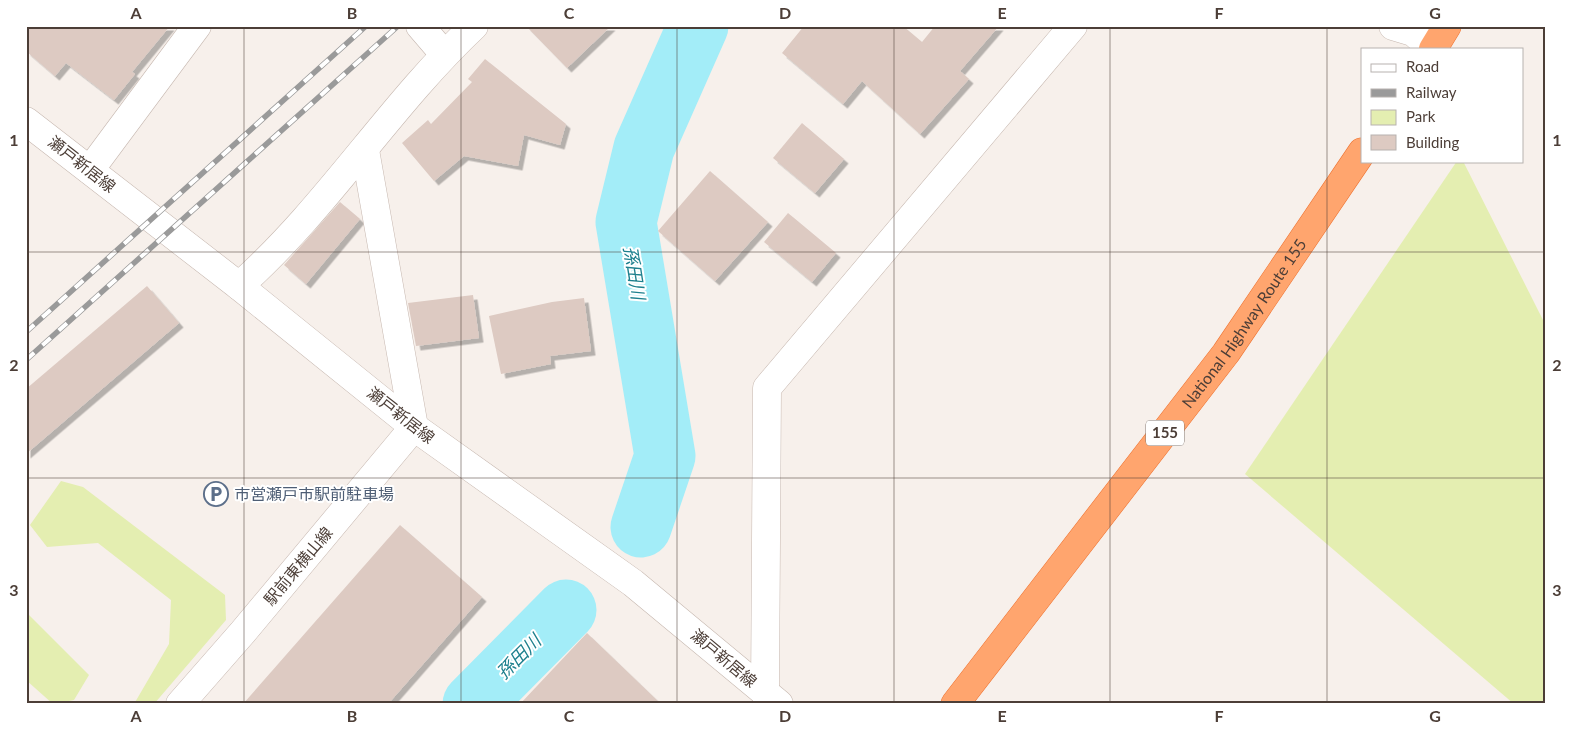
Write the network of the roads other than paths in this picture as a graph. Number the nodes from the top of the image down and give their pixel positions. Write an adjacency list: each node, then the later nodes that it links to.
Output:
1 (197, 26): 13 (street)
2 (420, 26): 9 (street)
3 (474, 26): 9 (street)
4 (1073, 26): 16 (street)
5 (1393, 26): 7 (street)
6 (1447, 26): 8 (highway)
7 (1432, 48)
8 (1434, 48)
9 (444, 54): 11 (street)
10 (26, 120): 13 (street, 瀬戸新居線)
11 (366, 150): 14 (street); 15 (street)
12 (1361, 153): 18 (highway, National Highway Route 155 / 155)
13 (90, 170): 14 (street, 瀬戸新居線)
14 (239, 286): 15 (street, 瀬戸新居線)
15 (414, 427): 16 (street, 瀬戸新居線); 17 (street, 駅前東横山線)
16 (772, 698)
17 (180, 704)
18 (955, 704)

